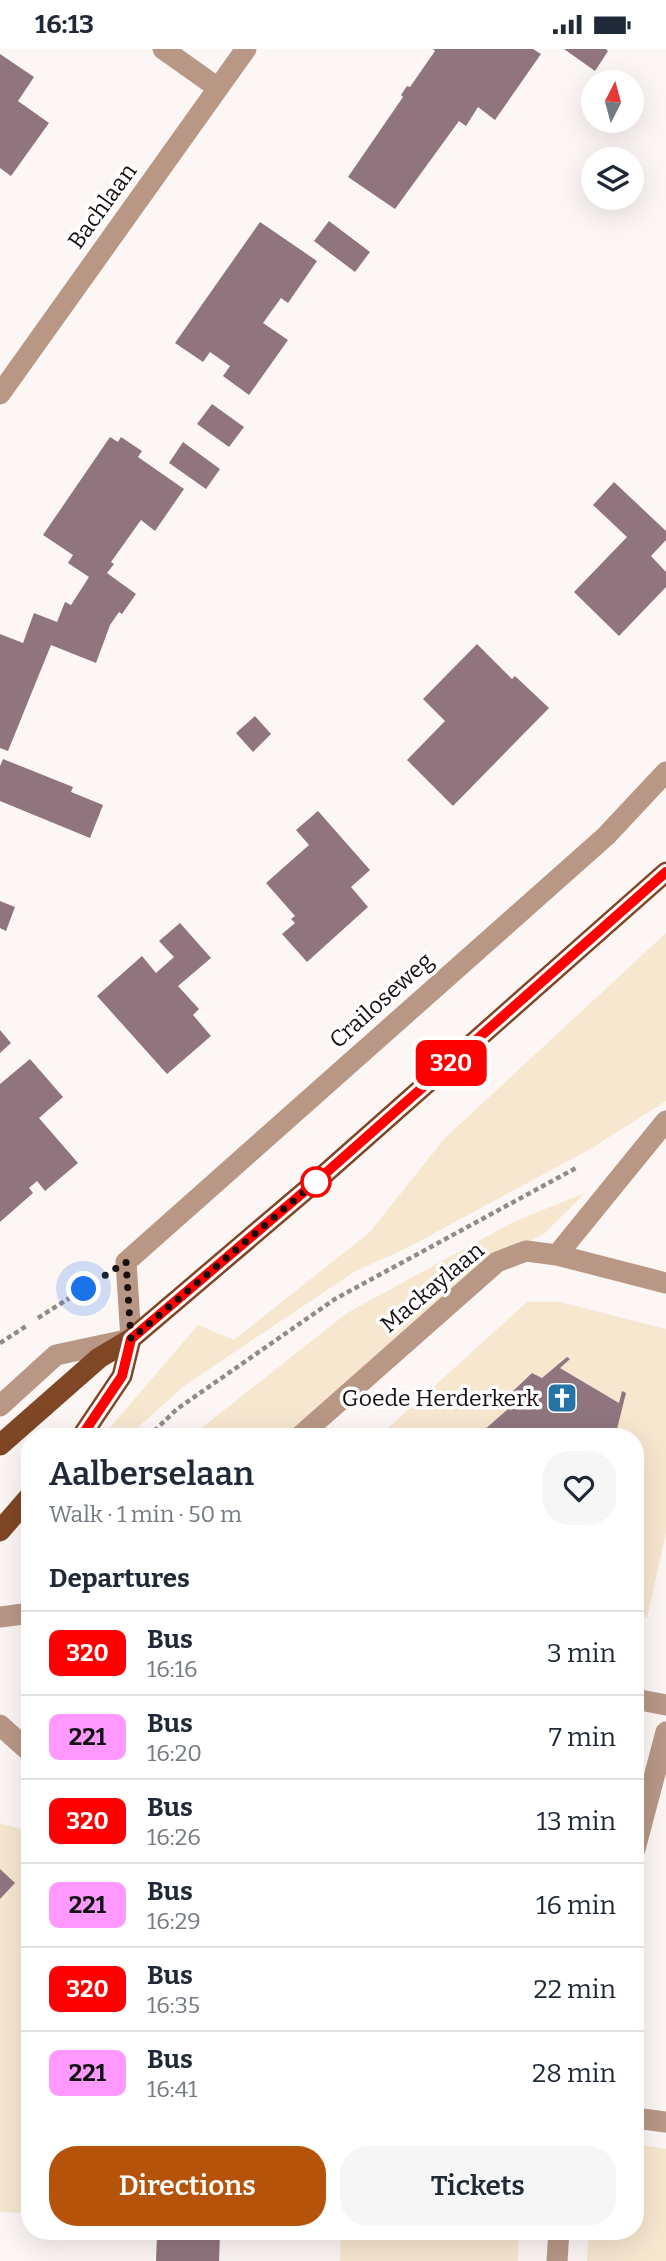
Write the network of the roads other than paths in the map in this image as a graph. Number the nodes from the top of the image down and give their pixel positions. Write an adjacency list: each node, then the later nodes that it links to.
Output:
1 (163, 49): 3 (street)
2 (246, 49): 3 (street, Bachlaan)
3 (218, 88): 4 (street, Bachlaan)
4 (0, 394)
5 (666, 772): 10 (street, Crailoseweg)
6 (666, 872): 10 (main road)
7 (666, 1121): 8 (street)
8 (557, 1255): 9 (street, Mackaylaan); 13 (street, Mackaylaan)
9 (666, 1283)
10 (131, 1339): 11 (street); 12 (main road); 14 (main road)
11 (0, 1406)
12 (87, 1428)
13 (309, 1428)
14 (0, 1445)
15 (21, 1506): 16 (main road)
16 (0, 1531)
17 (21, 1614): 18 (street)
18 (0, 1617)
19 (644, 1701): 20 (street)
20 (666, 1705)
21 (0, 1725): 23 (street)
22 (666, 1732): 24 (street)
23 (21, 1744)
24 (644, 1815)
25 (644, 2119): 26 (street)
26 (666, 2122)
27 (558, 2240): 28 (street)
28 (557, 2261)

